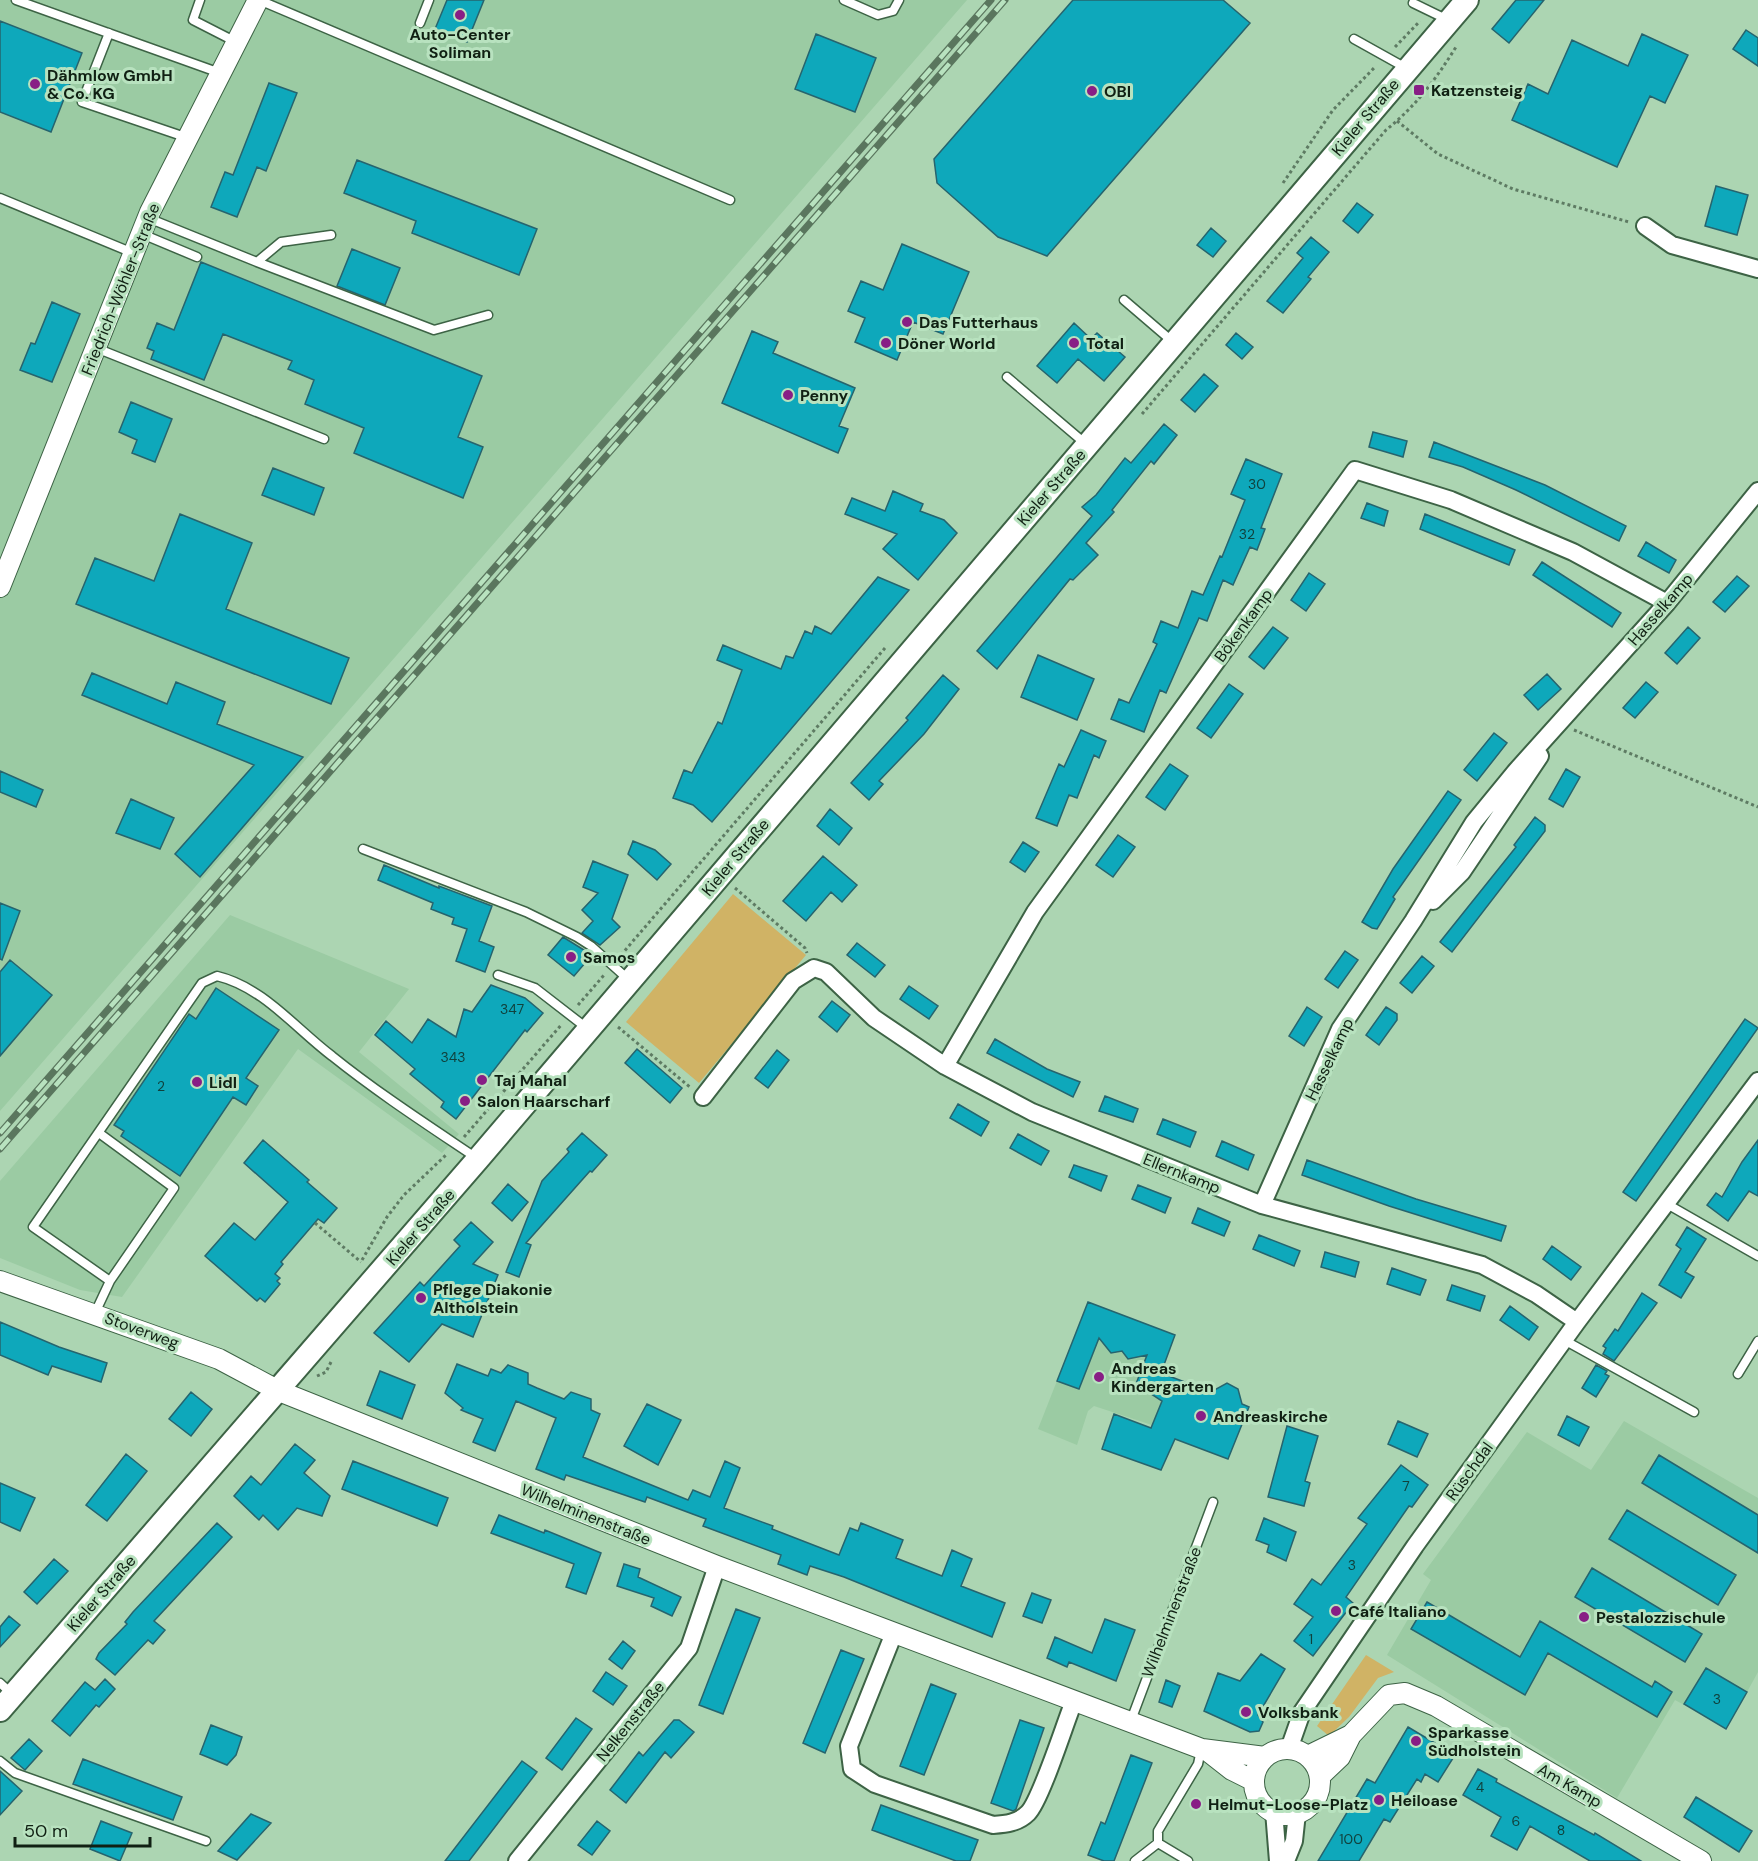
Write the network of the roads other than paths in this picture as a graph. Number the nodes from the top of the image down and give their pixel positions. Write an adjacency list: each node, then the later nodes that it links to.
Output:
1 (16, 0): 11 (lane)
2 (200, 0): 13 (lane)
3 (259, 0): 13 (street, Friedrich-Wöhler-Straße); 18 (lane)
4 (429, 0): 10 (lane)
5 (844, 0): 6 (lane)
6 (899, 0)
7 (1467, 0): 9 (main road, Kieler Straße)
8 (1413, 3): 9 (lane)
9 (1439, 16): 14 (main road, Kieler Straße)
10 (420, 23)
11 (109, 33): 15 (lane); 16 (lane)
12 (1354, 39): 14 (lane)
13 (237, 43): 15 (street, Friedrich-Wöhler-Straße)
14 (1406, 69): 28 (main road, Kieler Straße)
15 (221, 73): 16 (street, Friedrich-Wöhler-Straße)
16 (188, 138): 19 (street, Friedrich-Wöhler-Straße)
17 (0, 198): 22 (lane)
18 (730, 200)
19 (145, 226): 22 (street, Friedrich-Wöhler-Straße); 23 (lane); 24 (lane)
20 (1645, 226): 25 (street)
21 (332, 235): 24 (lane)
22 (134, 253): 29 (street, Friedrich-Wöhler-Straße)
23 (197, 257)
24 (257, 262): 27 (lane)
25 (1758, 269)
26 (1124, 300): 28 (lane)
27 (488, 315)
28 (1173, 342): 32 (main road, Kieler Straße)
29 (96, 348): 31 (lane); 34 (street, Friedrich-Wöhler-Straße)
30 (1007, 377): 32 (lane)
31 (324, 439)
32 (1088, 445): 38 (main road, Kieler Straße)
33 (1758, 491): 35 (street, Hasselkamp)
34 (0, 587)
35 (1668, 603): 40 (street, Bökenkamp); 46 (street, Hasselkamp)
36 (363, 849): 38 (lane)
37 (498, 975): 39 (lane)
38 (629, 980): 39 (main road, Kieler Straße)
39 (588, 1029): 44 (main road, Kieler Straße)
40 (945, 1066): 42 (street, Ellernkamp); 46 (street, Ellernkamp)
41 (1758, 1081): 45 (street, Rüschdal)
42 (703, 1097)
43 (99, 1133): 44 (lane); 49 (lane); 49 (lane)
44 (478, 1159): 55 (main road, Kieler Straße)
45 (1667, 1204): 47 (lane); 51 (street, Rüschdal)
46 (1262, 1205): 51 (street, Ellernkamp)
47 (1758, 1256)
48 (0, 1281): 50 (street, Stoverweg)
49 (110, 1281): 50 (lane)
50 (94, 1313): 55 (street, Stoverweg)
51 (1577, 1322): 52 (street, Rüschdal)
52 (1564, 1340): 56 (lane); 64 (street, Rüschdal)
53 (1758, 1341): 54 (lane)
54 (1738, 1374)
55 (279, 1390): 58 (street, Wilhelminenstraße); 60 (main road, Kieler Straße)
56 (1694, 1412)
57 (1213, 1502): 62 (lane, Wilhelminenstraße)
58 (717, 1566): 59 (street, Wilhelminenstraße); 75 (street, Nelkenstraße)
59 (894, 1633): 61 (street, Wilhelminenstraße); 61 (street)
60 (4, 1696)
61 (1074, 1701): 62 (street, Wilhelminenstraße)
62 (1130, 1723): 65 (street, Wilhelminenstraße)
63 (1351, 1734): 66 (street); 69 (street); 80 (street, Am Kamp)
64 (1288, 1749): 66 (street); 67 (street)
65 (1205, 1750): 67 (street, Wilhelminenstraße); 70 (street, Wilhelminenstraße); 74 (lane)
66 (1308, 1756): 69 (street)
67 (1265, 1757): 70 (street)
68 (0, 1761): 73 (lane)
69 (1320, 1776): 72 (street)
70 (1254, 1781): 71 (street)
71 (1274, 1811): 72 (street); 78 (street)
72 (1297, 1813): 79 (street)
73 (206, 1841)
74 (1158, 1843): 76 (lane); 77 (lane)
75 (517, 1861)
76 (1135, 1861)
77 (1188, 1861)
78 (1278, 1861)
79 (1286, 1861)
80 (1701, 1861)

